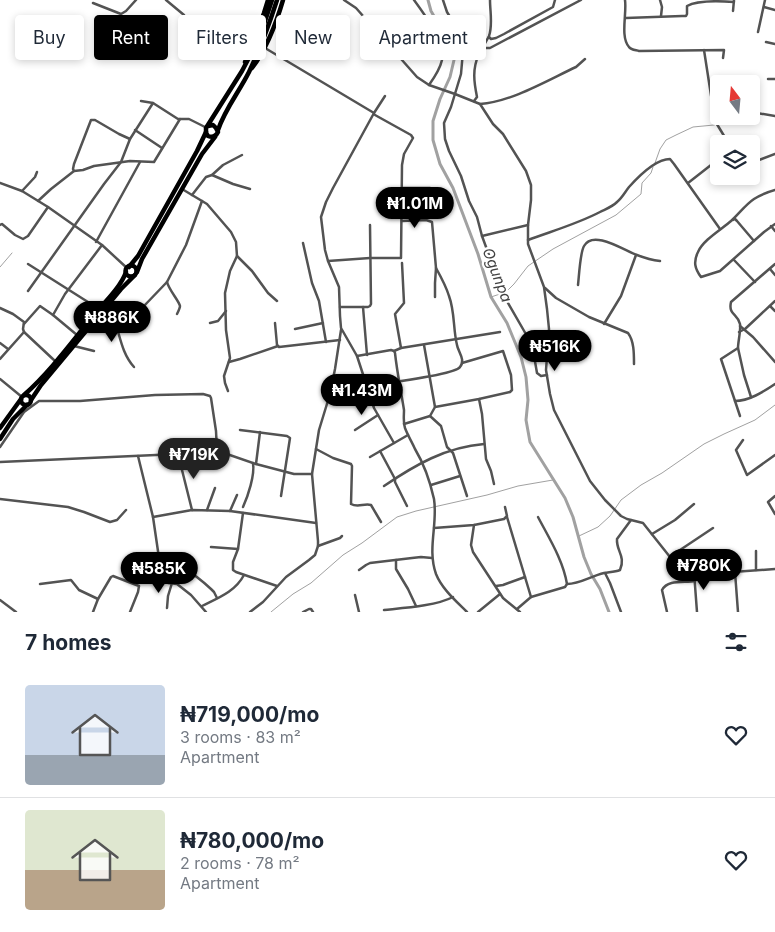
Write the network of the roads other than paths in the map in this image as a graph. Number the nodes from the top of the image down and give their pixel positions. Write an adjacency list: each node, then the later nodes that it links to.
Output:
1 (136, 0): 17 (street)
2 (166, 0): 21 (street)
3 (268, 0): 41 (highway)
4 (272, 0): 24 (highway)
5 (277, 0): 25 (highway)
6 (282, 0): 31 (highway)
7 (344, 0): 45 (street)
8 (414, 0): 45 (street)
9 (443, 0): 47 (street)
10 (490, 0): 27 (street)
11 (555, 0): 27 (street)
12 (582, 0): 32 (street)
13 (625, 0): 23 (street)
14 (660, 0): 22 (street)
15 (765, 0): 18 (street)
16 (734, 1): 20 (street); 22 (street)
17 (93, 3)
18 (764, 7): 19 (street); 26 (street)
19 (775, 10)
20 (733, 12)
21 (184, 14)
22 (661, 16): 23 (street)
23 (625, 18): 34 (street)
24 (266, 20)
25 (266, 26)
26 (758, 32)
27 (488, 36): 28 (street)
28 (486, 40)
29 (766, 42): 30 (street)
30 (775, 44)
31 (266, 46)
32 (486, 48)
33 (266, 49): 53 (street)
34 (704, 50): 35 (street); 46 (street)
35 (723, 58)
36 (585, 59): 52 (street)
37 (248, 60): 41 (highway)
38 (253, 60): 42 (highway)
39 (258, 60): 42 (highway)
40 (476, 60): 50 (street)
41 (242, 71): 57 (highway)
42 (248, 73): 59 (highway)
43 (768, 79): 44 (street)
44 (775, 79)
45 (429, 85): 47 (street)
46 (710, 89)
47 (454, 94): 50 (street); 93 (street)
48 (386, 96): 53 (street)
49 (141, 100): 51 (street)
50 (474, 102): 52 (street)
51 (153, 103): 56 (street); 58 (street)
52 (480, 104): 88 (street)
53 (374, 114): 73 (street); 103 (street)
54 (760, 114): 55 (street)
55 (775, 116)
56 (180, 119): 57 (street); 61 (street)
57 (207, 129): 59 (highway); 59 (highway); 109 (highway)
58 (135, 130): 60 (street); 61 (street)
59 (216, 134): 75 (highway)
60 (130, 139): 66 (street); 68 (street)
61 (162, 148): 65 (street)
62 (775, 154): 64 (street)
63 (242, 155): 70 (street)
64 (760, 160)
65 (140, 161): 66 (street); 96 (street)
66 (121, 162): 68 (street); 90 (street)
67 (710, 166): 72 (street)
68 (74, 171): 80 (street)
69 (37, 172): 78 (street)
70 (212, 175): 76 (street); 79 (street)
71 (0, 183): 78 (street)
72 (688, 183): 91 (street); 94 (street)
73 (402, 188): 74 (street); 84 (street)
74 (430, 188)
75 (182, 189): 79 (street); 112 (highway)
76 (250, 189)
77 (775, 190): 83 (street)
78 (22, 191): 80 (street)
79 (192, 195): 81 (street)
80 (38, 201): 82 (street)
81 (203, 201): 100 (street); 114 (street)
82 (48, 207): 86 (street); 90 (street)
83 (732, 220): 91 (street); 95 (street)
84 (402, 221): 101 (street); 108 (street)
85 (775, 224): 89 (street)
86 (0, 225)
87 (370, 225): 101 (street)
88 (528, 225): 93 (street); 94 (street)
89 (771, 226): 92 (street); 95 (street)
90 (74, 227): 96 (street); 111 (street)
91 (720, 229): 102 (street)
92 (775, 231)
93 (482, 236): 168 (street)
94 (528, 240): 117 (street)
95 (754, 241): 102 (street)
96 (96, 242): 98 (street)
97 (303, 243): 135 (street)
98 (102, 245): 109 (street); 118 (street)
99 (636, 255): 104 (street); 116 (street); 138 (street)
100 (236, 256): 121 (street); 130 (street)
101 (370, 258): 103 (street); 124 (street)
102 (734, 260): 115 (street)
103 (328, 261): 127 (street)
104 (660, 261)
105 (402, 263): 154 (street)
106 (28, 264): 111 (street)
107 (775, 264): 110 (street)
108 (436, 268): 120 (street); 148 (street)
109 (128, 269): 112 (highway); 112 (highway); 129 (highway)
110 (770, 269): 113 (street); 115 (street)
111 (42, 272): 118 (street); 119 (street)
112 (136, 273): 123 (highway)
113 (775, 275)
114 (167, 282): 126 (street); 132 (street)
115 (755, 282): 139 (street)
116 (578, 285)
117 (544, 287): 138 (street); 168 (street)
118 (68, 290): 129 (street); 133 (street)
119 (28, 291)
120 (435, 297)
121 (277, 301)
122 (775, 302): 125 (street)
123 (108, 306): 152 (highway); 167 (street)
124 (363, 306): 127 (street); 159 (street)
125 (770, 306): 131 (street); 142 (street)
126 (142, 307)
127 (340, 307): 140 (street)
128 (0, 308): 136 (street)
129 (99, 309): 146 (highway)
130 (226, 311): 137 (street); 163 (street)
131 (775, 311)
132 (177, 314)
133 (53, 315): 136 (street); 146 (street)
134 (275, 323): 153 (street)
135 (323, 323): 141 (street); 149 (street)
136 (24, 324): 143 (street)
137 (210, 324)
138 (604, 324): 166 (street)
139 (740, 326): 142 (street); 145 (street)
140 (341, 328): 147 (street); 160 (street)
141 (295, 329)
142 (745, 329): 145 (street); 164 (street)
143 (24, 332): 156 (street); 162 (street)
144 (500, 332): 148 (street)
145 (739, 332): 155 (street)
146 (77, 335): 162 (highway)
147 (340, 340): 149 (street); 195 (street)
148 (456, 340): 151 (street); 165 (street)
149 (326, 342): 153 (street)
150 (0, 343): 156 (street)
151 (424, 345): 154 (street); 169 (street)
152 (74, 346): 157 (street); 178 (highway)
153 (278, 346): 163 (street)
154 (401, 348): 158 (street)
155 (738, 348): 176 (street); 179 (street)
156 (8, 349): 161 (street)
157 (94, 351)
158 (394, 351): 159 (street); 171 (street)
159 (366, 355): 160 (street)
160 (357, 356): 173 (street)
161 (0, 359)
162 (55, 361): 175 (highway)
163 (229, 362): 174 (street)
164 (775, 362)
165 (462, 364): 169 (street); 177 (street)
166 (634, 364)
167 (134, 367)
168 (547, 375): 232 (street)
169 (430, 376): 171 (street); 180 (street)
170 (0, 379): 175 (street)
171 (399, 381): 173 (street); 184 (street)
172 (775, 384): 176 (street)
173 (366, 386): 181 (street)
174 (228, 391)
175 (22, 397): 178 (highway); 178 (highway); 185 (highway)
176 (751, 397): 179 (street)
177 (479, 399): 180 (street); 193 (street)
178 (29, 402): 190 (highway)
179 (734, 402): 183 (street)
180 (435, 407): 182 (street)
181 (378, 415): 187 (street); 192 (street)
182 (430, 416): 184 (street); 196 (street)
183 (740, 416)
184 (404, 424): 189 (street)
185 (0, 428)
186 (240, 430): 188 (street)
187 (355, 430)
188 (260, 432): 204 (street); 206 (street)
189 (408, 435): 192 (street); 205 (street)
190 (0, 439)
191 (743, 440): 200 (street)
192 (394, 443): 198 (street)
193 (484, 444): 196 (street); 210 (street)
194 (0, 447): 197 (street)
195 (316, 449): 207 (street); 234 (street)
196 (450, 451): 205 (street); 208 (street)
197 (217, 452): 199 (street); 204 (street)
198 (380, 452): 202 (street); 209 (street)
199 (178, 454): 201 (street); 224 (street)
200 (775, 455)
201 (138, 456): 203 (street); 229 (street)
202 (370, 456)
203 (0, 462)
204 (254, 463): 206 (street); 222 (street)
205 (422, 463): 209 (street); 212 (street)
206 (284, 471): 207 (street); 215 (street)
207 (312, 474): 233 (street)
208 (460, 476): 212 (street); 216 (street)
209 (394, 479): 211 (street); 220 (street)
210 (494, 484)
211 (384, 486)
212 (431, 486): 236 (street)
213 (215, 488): 225 (street)
214 (237, 495): 226 (street)
215 (280, 496)
216 (467, 496)
217 (775, 496): 228 (street)
218 (0, 499): 223 (street)
219 (694, 504): 238 (street)
220 (407, 506)
221 (505, 506): 230 (street)
222 (243, 507)
223 (126, 510)
224 (192, 510): 225 (street); 229 (street)
225 (207, 510): 226 (street)
226 (230, 510): 227 (street)
227 (243, 513): 233 (street); 242 (street)
228 (775, 514)
229 (153, 517): 245 (street)
230 (506, 517): 235 (street); 255 (street)
231 (538, 517): 259 (street)
232 (631, 520): 238 (street); 253 (street)
233 (316, 522): 240 (street)
234 (381, 522)
235 (474, 525): 236 (street); 261 (street)
236 (434, 528): 246 (street)
237 (713, 528): 244 (street)
238 (652, 534): 244 (street)
239 (342, 536): 240 (street)
240 (318, 546): 260 (street)
241 (212, 547): 242 (street)
242 (238, 548): 254 (street)
243 (756, 551): 250 (street)
244 (670, 556): 251 (street)
245 (159, 558): 257 (street); 266 (street)
246 (432, 558): 247 (street); 264 (street)
247 (396, 560): 249 (street); 270 (street)
248 (775, 568): 250 (street)
249 (359, 570)
250 (756, 570): 252 (street)
251 (694, 572): 252 (street); 256 (street)
252 (735, 572): 287 (street)
253 (604, 573): 259 (street); 284 (street)
254 (244, 575): 260 (street); 266 (street)
255 (525, 577): 261 (street); 265 (street)
256 (695, 581): 285 (street); 286 (street)
257 (172, 583): 269 (street); 271 (street)
258 (40, 584): 267 (street)
259 (568, 584): 265 (street)
260 (278, 586): 278 (street)
261 (496, 586): 262 (street)
262 (500, 594): 273 (street); 283 (street)
263 (355, 595): 281 (street)
264 (453, 597): 270 (street); 282 (street)
265 (531, 597): 273 (street)
266 (217, 598): 269 (street)
267 (98, 599): 275 (street); 276 (street)
268 (0, 600): 274 (street)
269 (202, 606): 277 (street)
270 (416, 606): 272 (street)
271 (168, 608)
272 (384, 610)
273 (519, 611)
274 (16, 612)
275 (94, 612)
276 (130, 612)
277 (206, 612)
278 (250, 612)
279 (303, 612): 280 (street)
280 (313, 612)
281 (358, 612)
282 (467, 612)
283 (478, 612)
284 (621, 612)
285 (667, 612)
286 (698, 612)
287 (738, 612)

